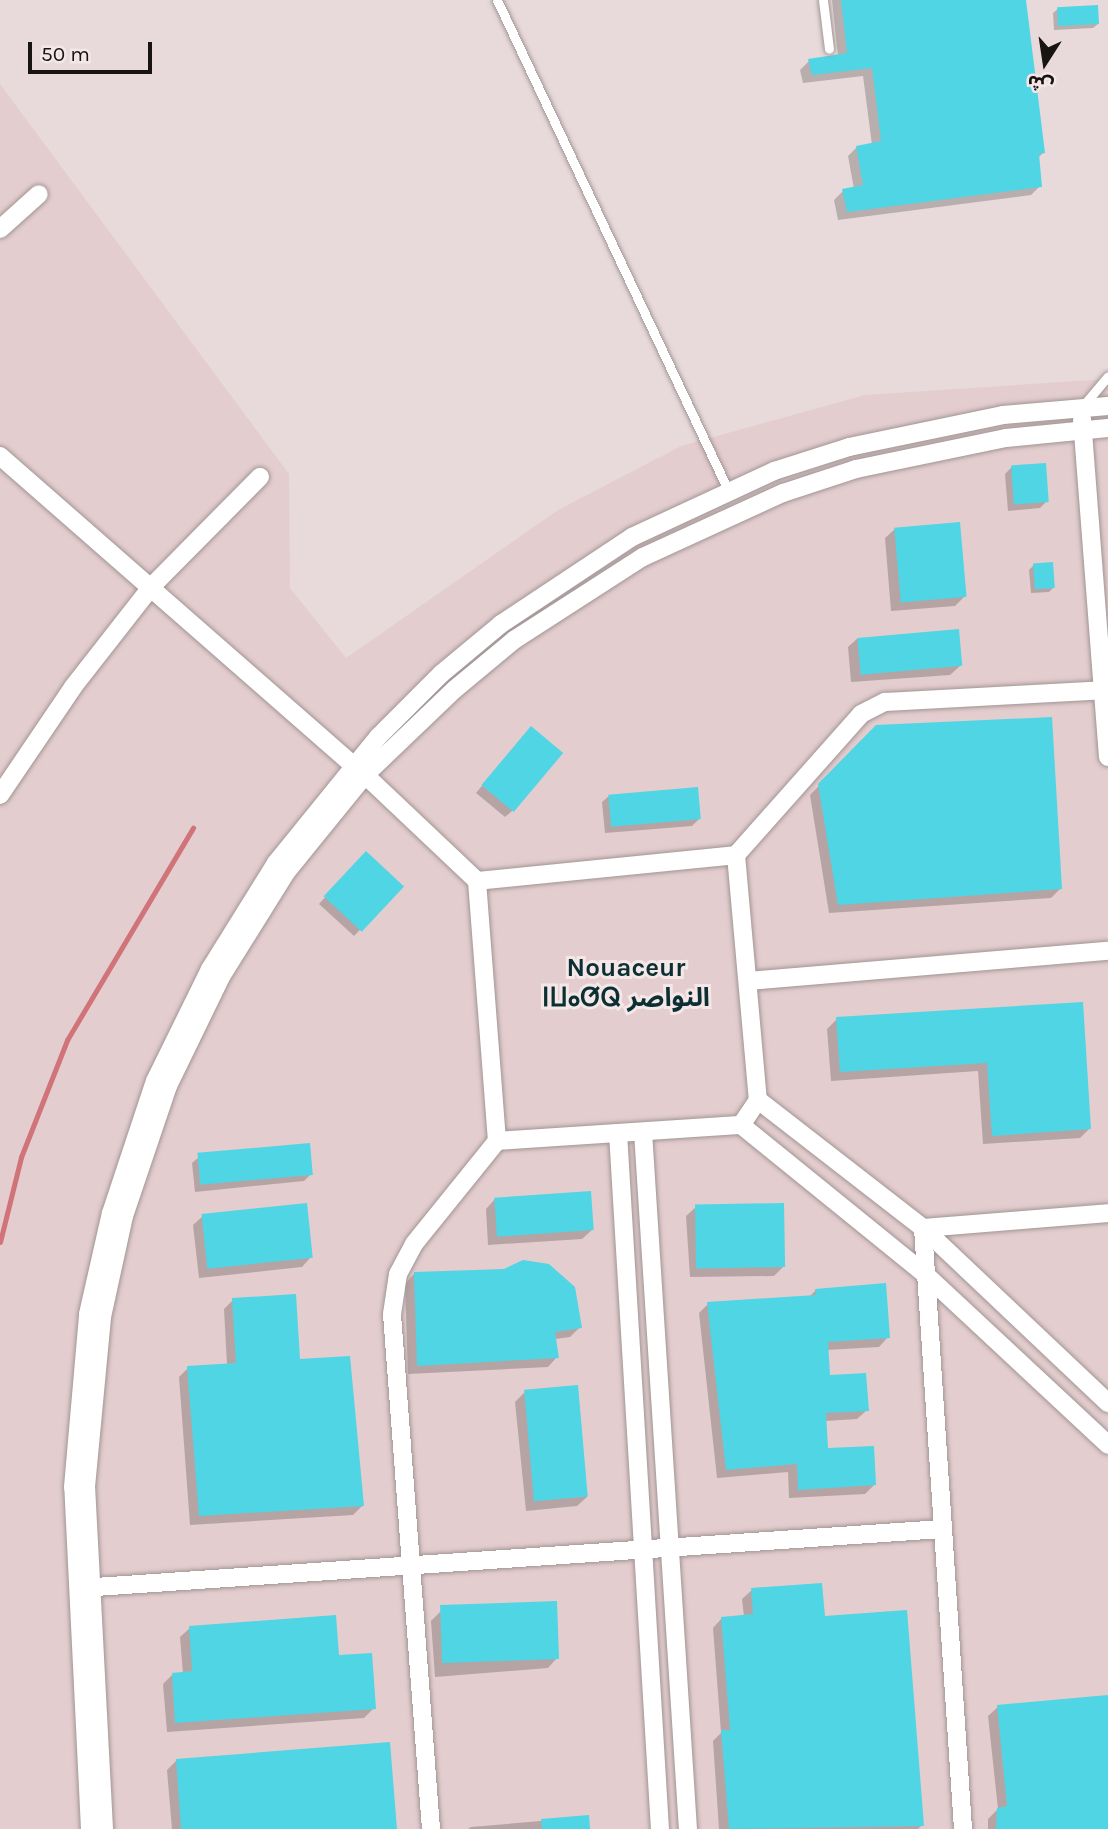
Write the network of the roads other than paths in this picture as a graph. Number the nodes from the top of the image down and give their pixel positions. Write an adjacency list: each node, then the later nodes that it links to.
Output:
1 (497, 0): 13 (lane)
2 (823, 0): 3 (lane)
3 (829, 50)
4 (39, 194): 5 (street)
5 (0, 229)
6 (1108, 376): 8 (lane)
7 (1108, 406): 8 (street)
8 (1081, 408): 10 (street); 13 (street)
9 (1108, 428): 10 (street)
10 (1083, 430): 15 (street); 17 (street)
11 (0, 456): 14 (street)
12 (260, 477): 14 (street)
13 (728, 490): 17 (street)
14 (150, 587): 17 (street); 18 (street)
15 (1105, 691): 16 (street); 19 (street)
16 (1108, 757)
17 (359, 770): 20 (street); 37 (street)
18 (0, 795)
19 (736, 855): 20 (street); 22 (street)
20 (477, 881): 27 (street)
21 (1108, 951): 22 (street)
22 (748, 981): 23 (street)
23 (758, 1100): 24 (street); 29 (street)
24 (741, 1125): 25 (street); 30 (street)
25 (643, 1132): 26 (street); 34 (street)
26 (618, 1133): 27 (street); 35 (street)
27 (497, 1141): 36 (street)
28 (1108, 1213): 29 (street)
29 (923, 1228): 30 (street); 31 (street)
30 (926, 1275): 32 (street); 33 (street)
31 (1108, 1403)
32 (1108, 1445)
33 (943, 1529): 34 (street); 44 (street)
34 (669, 1547): 35 (street); 43 (street)
35 (642, 1549): 36 (street); 42 (street)
36 (410, 1567): 37 (street); 41 (street)
37 (83, 1588): 38 (street)
38 (88, 1695): 39 (street); 40 (street)
39 (90, 1829)
40 (104, 1829)
41 (431, 1829)
42 (660, 1829)
43 (688, 1829)
44 (963, 1829)

